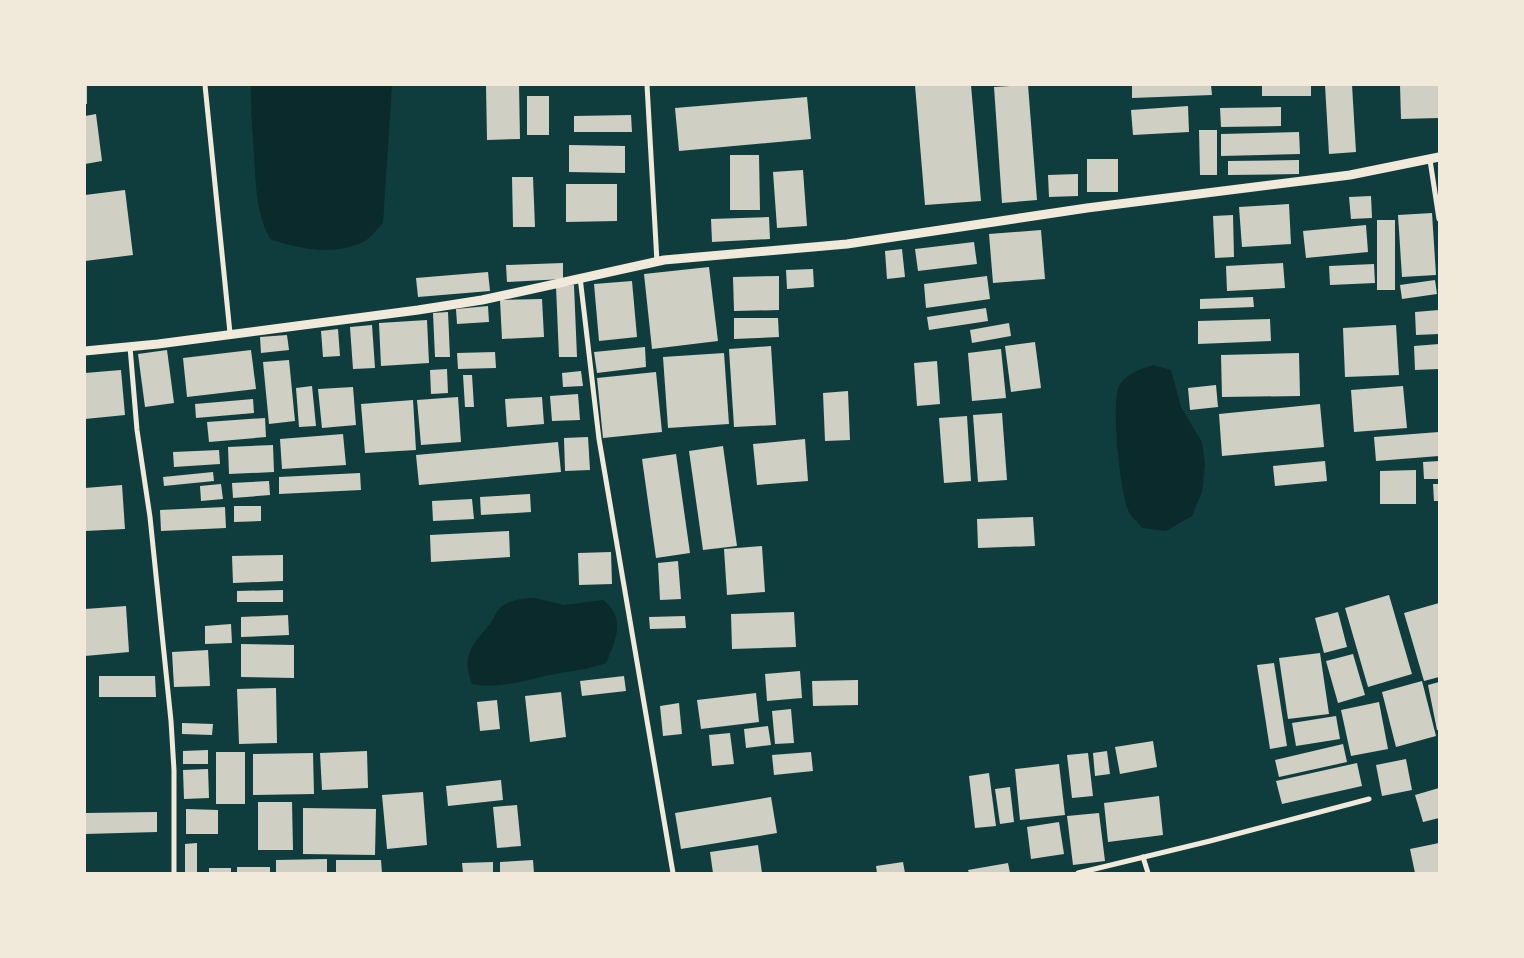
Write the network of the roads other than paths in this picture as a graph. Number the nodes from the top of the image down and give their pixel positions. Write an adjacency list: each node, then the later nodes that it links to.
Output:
1 (205, 85): 7 (street)
2 (647, 85): 5 (street)
3 (1434, 159): 4 (street); 5 (street)
4 (1439, 219)
5 (657, 262): 6 (street)
6 (580, 277): 7 (street); 13 (street)
7 (230, 334): 8 (street)
8 (130, 346): 9 (street); 12 (street)
9 (85, 351)
10 (1369, 799): 11 (street)
11 (1143, 856): 14 (street); 15 (street)
12 (174, 873)
13 (673, 873)
14 (1078, 873)
15 (1148, 873)

